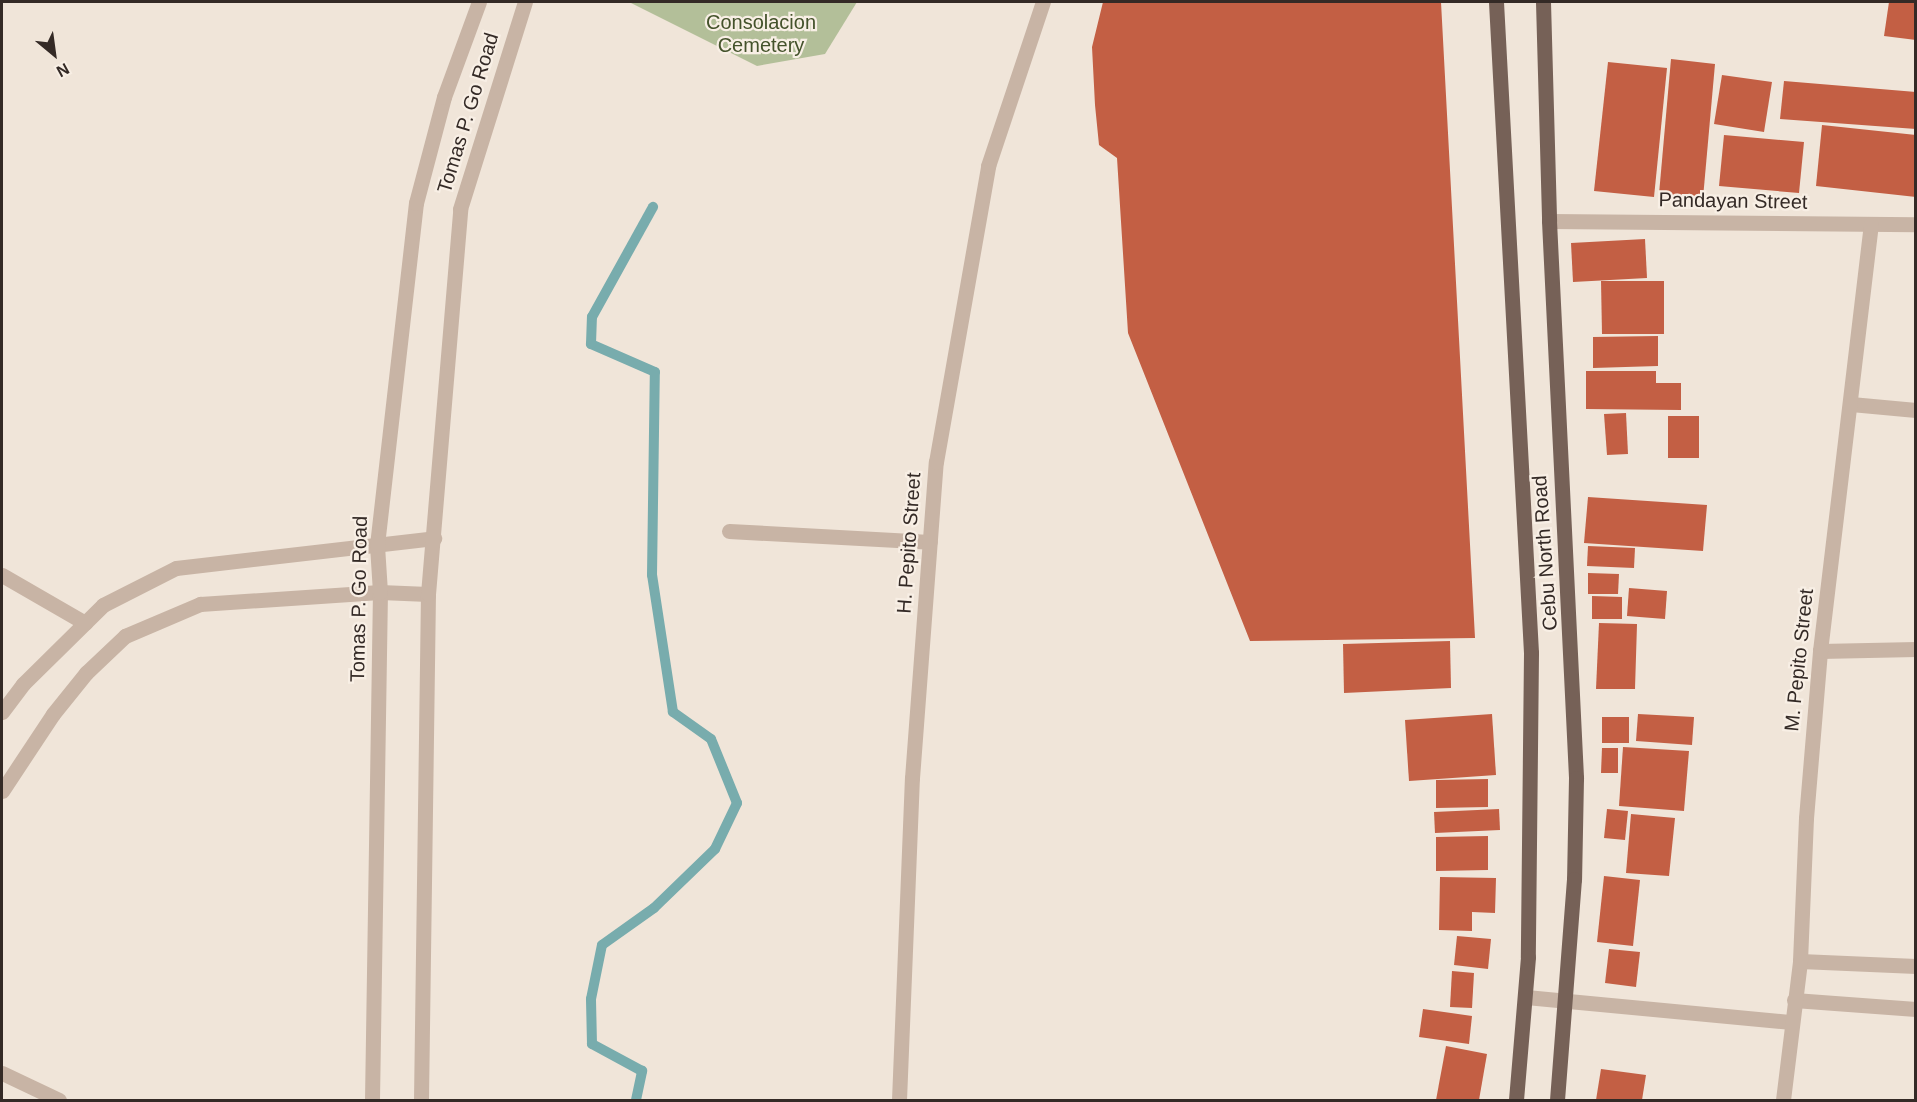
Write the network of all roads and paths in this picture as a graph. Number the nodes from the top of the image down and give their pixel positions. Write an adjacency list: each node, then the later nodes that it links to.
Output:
1 (479, 2): 14 (street, Tomas P. Go Road)
2 (525, 2): 12 (street, Tomas P. Go Road)
3 (1043, 2): 13 (street, H. Pepito Street)
4 (1496, 2): 25 (main road, Cebu North Road)
5 (1543, 2): 6 (main road, Cebu North Road)
6 (1549, 222): 7 (street, Pandayan Street); 26 (main road, Cebu North Road)
7 (1871, 224): 8 (street, Pandayan Street); 9 (street, M. Pepito Street)
8 (1916, 224)
9 (1851, 404): 10 (street); 20 (street, M. Pepito Street)
10 (1916, 410)
11 (729, 531): 13 (street)
12 (434, 538): 14 (street); 17 (street, Tomas P. Go Road)
13 (930, 542): 34 (street, H. Pepito Street)
14 (376, 545): 16 (street, Tomas P. Go Road); 18 (street)
15 (2, 575): 18 (street)
16 (380, 592): 17 (street); 22 (street); 32 (street, Tomas P. Go Road)
17 (428, 594): 33 (street, Tomas P. Go Road)
18 (84, 623): 21 (street)
19 (1916, 649): 20 (street)
20 (1820, 651): 23 (street, M. Pepito Street)
21 (2, 712)
22 (2, 790)
23 (1800, 961): 24 (street); 27 (street, M. Pepito Street)
24 (1916, 966)
25 (1526, 997): 26 (street); 35 (main road, Cebu North Road)
26 (1567, 999): 29 (street); 36 (main road, Cebu North Road)
27 (1794, 1000): 28 (street); 29 (street, M. Pepito Street)
28 (1916, 1009)
29 (1792, 1022): 37 (street, M. Pepito Street)
30 (2, 1073): 31 (street)
31 (59, 1101)
32 (372, 1101)
33 (421, 1101)
34 (899, 1101)
35 (1516, 1101)
36 (1557, 1101)
37 (1783, 1101)

